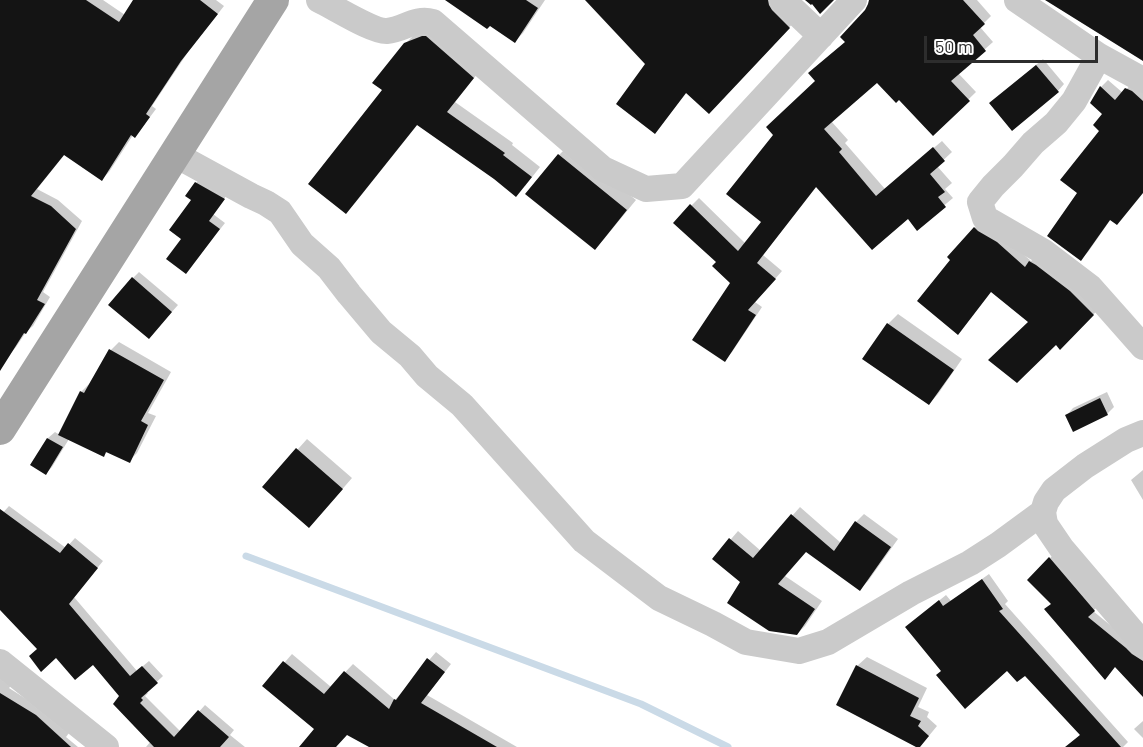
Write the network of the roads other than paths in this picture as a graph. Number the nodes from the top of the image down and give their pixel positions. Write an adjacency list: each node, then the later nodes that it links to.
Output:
1 (273, 0): 9 (main road)
2 (319, 0): 6 (street)
3 (783, 0): 6 (street)
4 (854, 0): 6 (street)
5 (1017, 0): 7 (street)
6 (821, 36)
7 (1098, 56): 8 (street); 10 (street)
8 (1143, 80)
9 (174, 154): 11 (main road); 13 (street)
10 (1143, 348)
11 (0, 429)
12 (1143, 433): 13 (street)
13 (1043, 512): 14 (street)
14 (1143, 644)
15 (0, 662): 16 (street)
16 (106, 747)

